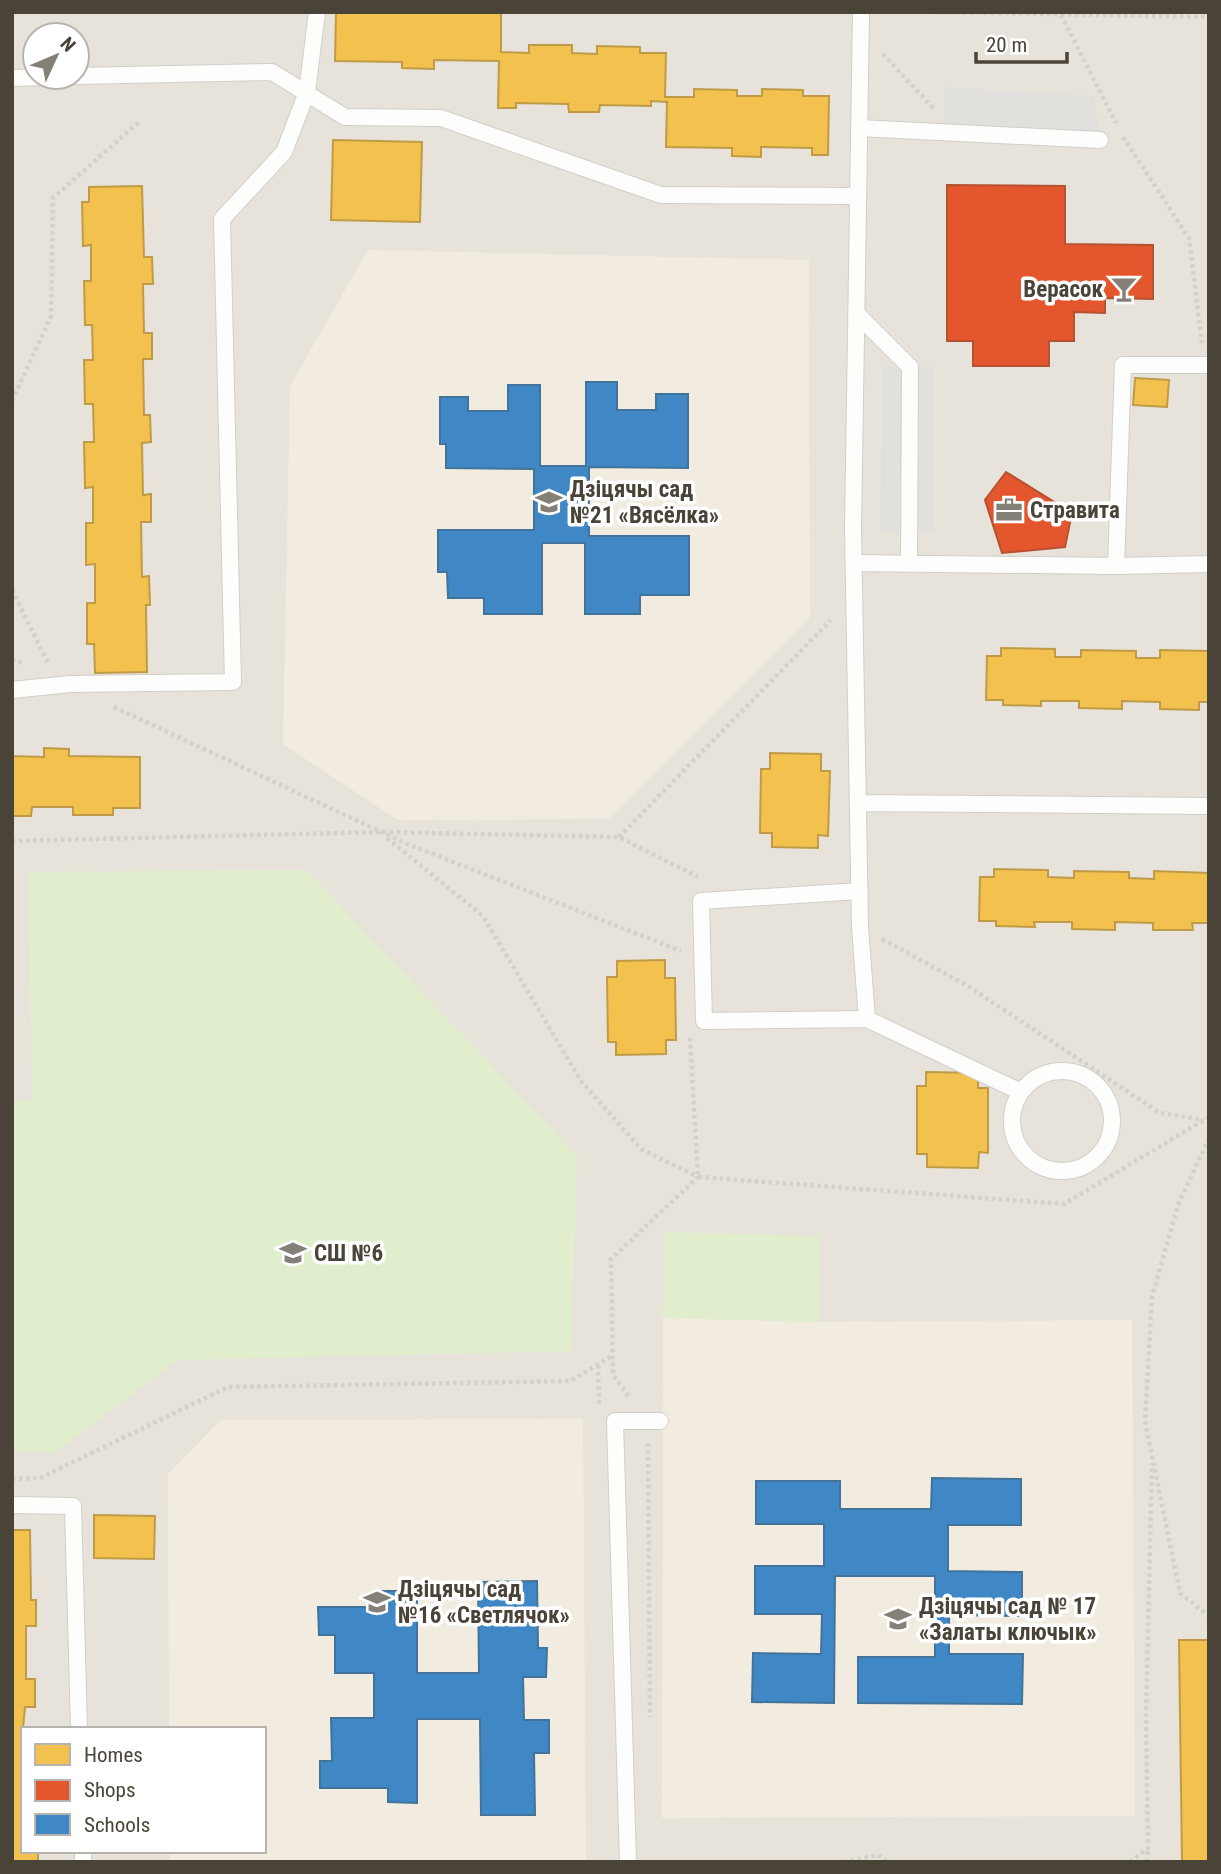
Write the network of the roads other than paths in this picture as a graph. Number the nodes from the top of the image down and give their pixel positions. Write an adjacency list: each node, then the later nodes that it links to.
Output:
1 (317, 12): 4 (lane)
2 (861, 12): 5 (lane)
3 (91, 76): 4 (lane)
4 (307, 92): 7 (lane); 14 (lane)
5 (859, 128): 6 (lane); 7 (lane)
6 (1100, 140)
7 (858, 196): 8 (lane)
8 (856, 313): 10 (lane); 11 (lane)
9 (1207, 365): 13 (lane)
10 (854, 563): 11 (lane); 15 (lane)
11 (909, 564): 13 (lane)
12 (1209, 564): 13 (lane)
13 (1116, 566)
14 (12, 690)
15 (858, 803): 16 (lane); 17 (lane)
16 (1209, 806)
17 (860, 891): 18 (lane); 18 (lane)
18 (867, 1020): 19 (lane)
19 (1021, 1091): 19 (lane)
20 (654, 1421): 23 (lane)
21 (12, 1504): 22 (lane)
22 (79, 1727)
23 (628, 1862)

